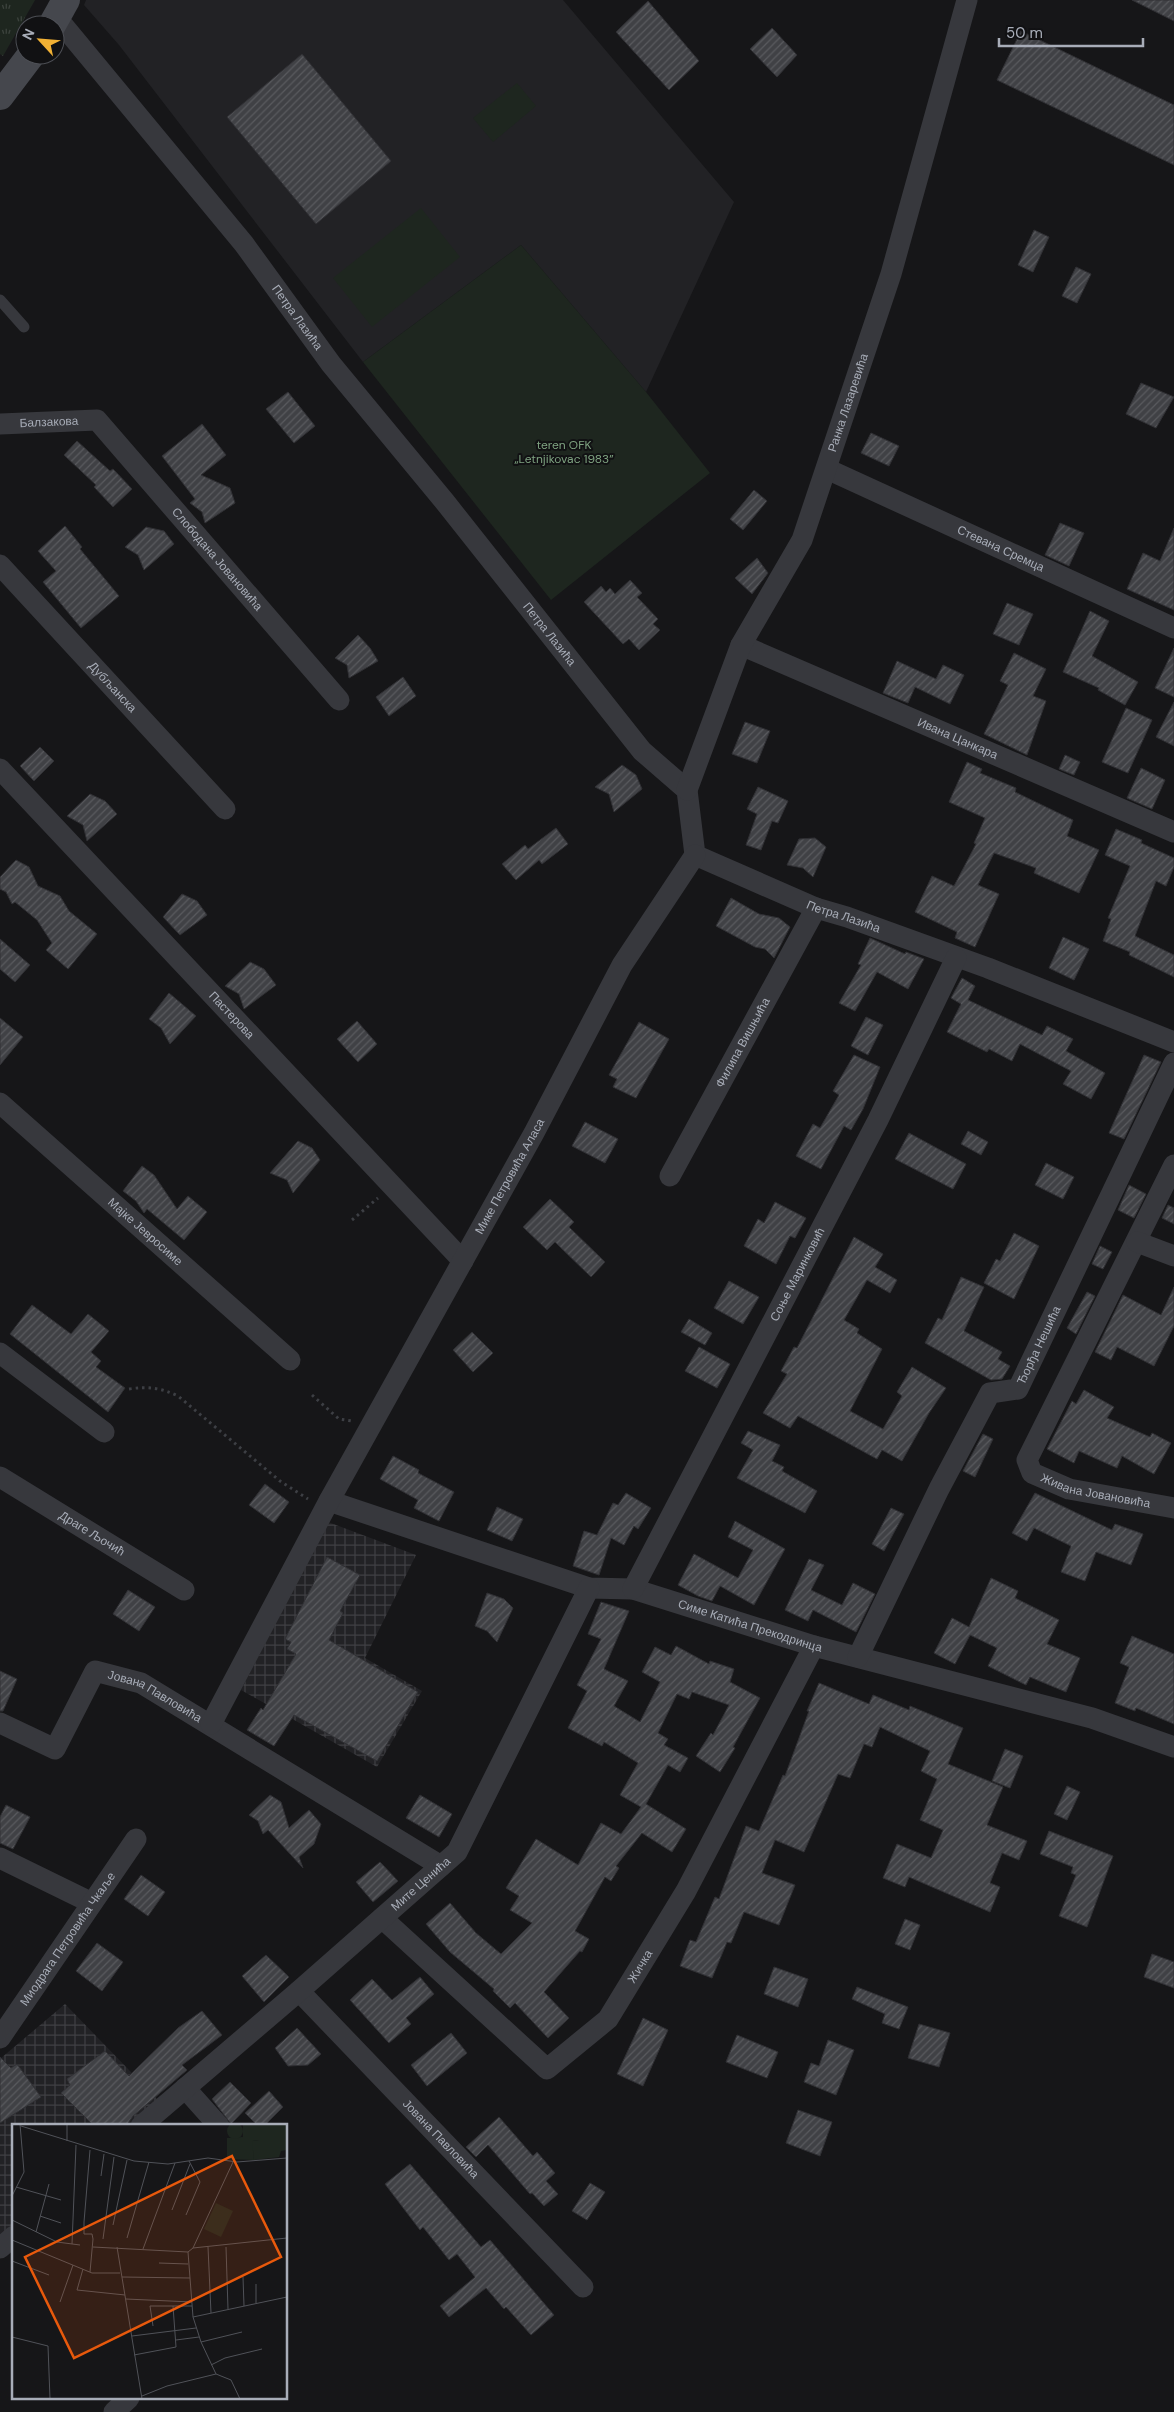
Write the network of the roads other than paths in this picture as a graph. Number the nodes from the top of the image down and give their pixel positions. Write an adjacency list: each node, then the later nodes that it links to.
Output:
1 (967, 0): 9 (street, Ранка Лазаревића)
2 (58, 14): 15 (street, Петра Лазића)
3 (23, 65): 4 (street)
4 (0, 96)
5 (0, 300): 6 (lane)
6 (24, 327)
7 (97, 420): 8 (street, Балзакова); 13 (street, Слободана Јовановића)
8 (0, 424)
9 (827, 469): 11 (street, Стевана Сремца); 12 (street, Ранка Лазаревића)
10 (0, 566): 16 (street, Дубљанска)
11 (1174, 628)
12 (741, 644): 15 (street, Ранка Лазаревића); 17 (street, Ивана Цанкара)
13 (339, 700)
14 (0, 769): 28 (street, Пастерова)
15 (687, 790): 18 (street)
16 (225, 809)
17 (1174, 832)
18 (695, 855): 19 (street, Петра Лазића); 28 (street, Мике Петровића Аласа)
19 (816, 908): 20 (street, Петра Лазића); 25 (street, Филипа Вишњића)
20 (956, 958): 21 (street, Петра Лазића); 36 (street, Соње Маринковић)
21 (1174, 1042)
22 (1174, 1063): 39 (street, Ђорђа Нешића)
23 (0, 1102): 30 (street, Мајке Јевросиме)
24 (1174, 1165): 26 (street)
25 (670, 1176)
26 (1137, 1242): 27 (street); 34 (street, Живана Јовановића)
27 (1174, 1256)
28 (462, 1261): 33 (street, Мике Петровића Аласа)
29 (0, 1353): 31 (street)
30 (290, 1360)
31 (104, 1432)
32 (0, 1477): 37 (street, Драге Љочић)
33 (327, 1505): 35 (street, Симе Катића Прекодринца); 41 (street, Мике Петровића Аласа)
34 (1174, 1508)
35 (589, 1588): 36 (street, Симе Катића Прекодринца); 45 (street, Мите Ценића)
36 (633, 1589): 38 (street, Симе Катића Прекодринца)
37 (184, 1590)
38 (814, 1646): 39 (street, Симе Катића Прекодринца); 47 (street, Жичка)
39 (858, 1658): 42 (street, Симе Катића Прекодринца)
40 (0, 1723): 41 (street, Јована Павловића)
41 (212, 1724): 45 (street)
42 (1174, 1747)
43 (136, 1839): 46 (street, Миодрага Петровића Чкаље)
44 (0, 1858): 46 (street)
45 (441, 1866): 47 (street, Мите Ценића)
46 (92, 1903): 49 (street, Миодрага Петровића Чкаље)
47 (382, 1918): 48 (street, Мите Ценића)
48 (299, 1991): 50 (street, Мите Ценића); 53 (street, Јована Павловића)
49 (0, 2038)
50 (185, 2088): 51 (street, Мите Ценића); 52 (street)
51 (143, 2124)
52 (217, 2124)
53 (583, 2287)
54 (127, 2400): 55 (street)
55 (114, 2412)

